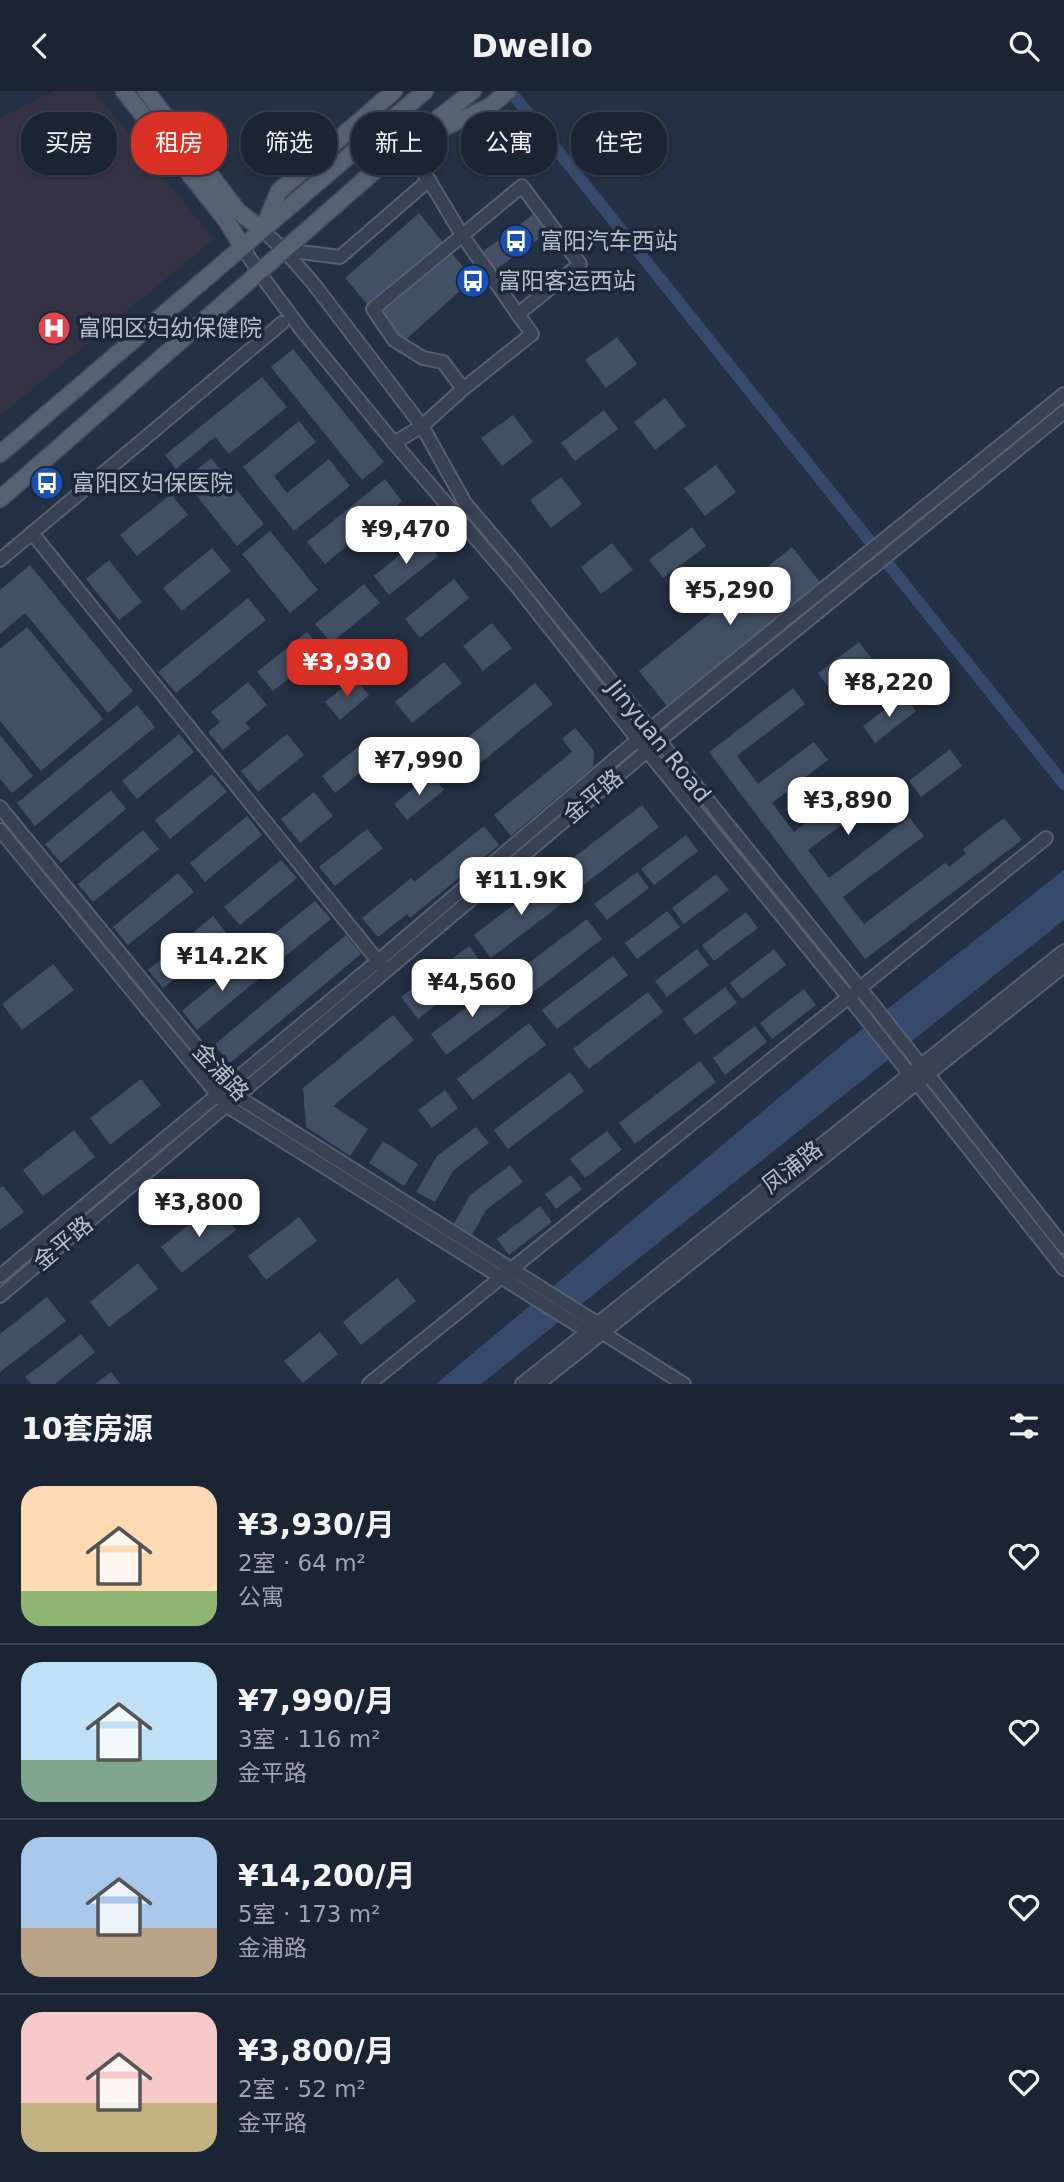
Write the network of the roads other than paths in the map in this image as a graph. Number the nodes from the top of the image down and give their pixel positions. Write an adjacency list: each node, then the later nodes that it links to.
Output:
1 (124, 91): 14 (main road)
2 (146, 91): 12 (main road)
3 (394, 91): 12 (main road)
4 (425, 91): 12 (main road)
5 (473, 91): 7 (main road)
6 (508, 91): 8 (main road)
7 (446, 112)
8 (447, 126)
9 (370, 175): 15 (main road)
10 (425, 175): 11 (street)
11 (429, 180): 13 (street); 15 (street)
12 (262, 230): 14 (main road); 15 (street, Jinyuan Road)
13 (462, 235): 17 (street); 17 (street); 19 (street)
14 (242, 246): 16 (street); 24 (main road)
15 (284, 250): 16 (main road); 22 (street, Jinyuan Road)
16 (258, 271): 23 (street); 25 (main road)
17 (518, 314): 19 (street)
18 (282, 323): 26 (street)
19 (463, 389): 22 (street)
20 (1064, 394): 28 (street, 金平路)
21 (1064, 412): 30 (street, 金平路)
22 (422, 426): 23 (street); 28 (street, Jinyuan Road)
23 (394, 443): 29 (street)
24 (0, 454)
25 (0, 499)
26 (32, 533): 27 (street); 36 (street)
27 (0, 560)
28 (649, 730): 29 (street, 金平路); 30 (street, Jinyuan Road)
29 (638, 739): 31 (street); 36 (street, 金平路)
30 (659, 741): 31 (street, 金平路); 39 (street, Jinyuan Road)
31 (647, 751): 38 (street, 金平路); 39 (street)
32 (0, 807): 41 (street, 金浦路)
33 (0, 830): 42 (street, 金浦路)
34 (1046, 838): 39 (street)
35 (1064, 951): 40 (street, 凤浦路)
36 (378, 961): 38 (street); 41 (street, 金平路)
37 (1064, 966): 40 (street, 凤浦路)
38 (387, 971): 43 (street, 金平路)
39 (854, 993): 40 (street, Jinyuan Road); 47 (street)
40 (918, 1075): 45 (street, Jinyuan Road); 46 (street, Jinyuan Road); 50 (street, 凤浦路)
41 (229, 1086): 42 (street, 金平路); 43 (street, 金浦路)
42 (218, 1095): 44 (street, 金浦路); 48 (street, 金平路)
43 (238, 1097): 44 (street, 金平路); 47 (street, 金浦路)
44 (227, 1106): 47 (street, 金浦路); 49 (street, 金平路)
45 (1064, 1247)
46 (1064, 1269)
47 (506, 1272): 50 (street, 金浦路); 51 (street)
48 (0, 1276)
49 (0, 1296)
50 (595, 1329): 52 (street, 凤浦路); 53 (street, 凤浦路); 54 (street)
51 (369, 1384)
52 (522, 1384)
53 (538, 1384)
54 (684, 1384)

